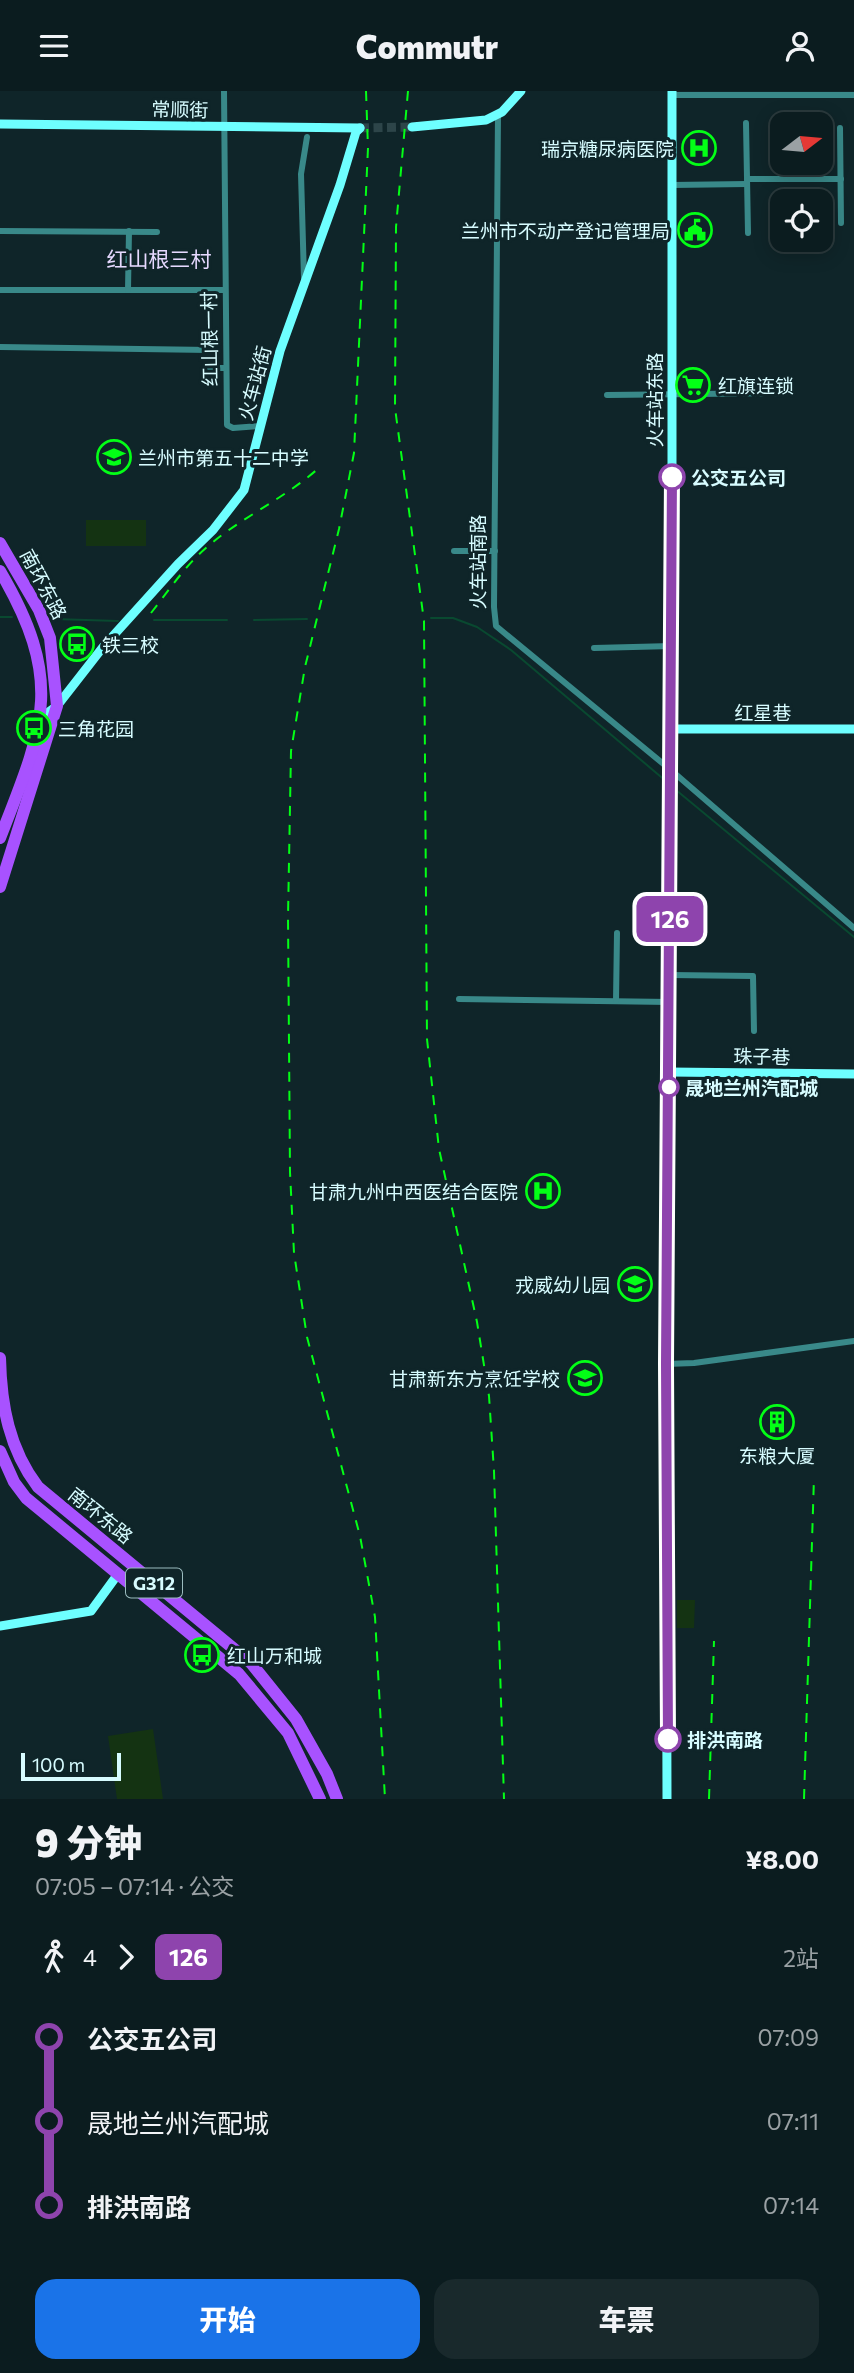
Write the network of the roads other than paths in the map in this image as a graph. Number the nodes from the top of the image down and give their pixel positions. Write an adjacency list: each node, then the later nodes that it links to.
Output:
1 (224, 91): 8 (street, 红山根一村)
2 (522, 91): 5 (main road)
3 (671, 93): 4 (street); 15 (main road, 火车站东路)
4 (854, 95)
5 (498, 114): 9 (main road); 33 (street, 火车站南路)
6 (746, 123): 14 (street)
7 (0, 124): 8 (main road, 常顺街)
8 (224, 127): 10 (main road, 常顺街); 24 (street, 红山根一村)
9 (412, 127)
10 (360, 128): 21 (main road, 火车站街)
11 (840, 128): 13 (street)
12 (307, 137): 21 (street)
13 (841, 179): 14 (street); 16 (street)
14 (747, 182): 15 (street); 20 (street)
15 (672, 185): 28 (main road, 火车站东路)
16 (841, 223)
17 (0, 231): 18 (street)
18 (129, 232): 19 (street); 23 (street)
19 (157, 232)
20 (748, 233)
21 (304, 284): 30 (main road, 火车站街)
22 (0, 290): 23 (street)
23 (128, 290): 24 (street)
24 (224, 290): 26 (street, 红山根一村)
25 (0, 347): 26 (street)
26 (225, 368): 30 (street, 红山根一村)
27 (785, 393): 28 (street)
28 (672, 394): 29 (street); 35 (main road, 火车站东路)
29 (607, 395)
30 (261, 426): 37 (main road, 火车站街)
31 (0, 543): 37 (highway, 南环东路)
32 (454, 551): 33 (street)
33 (495, 551): 41 (street, 火车站南路)
34 (0, 571): 38 (highway, 南环东路)
35 (672, 646): 36 (street); 39 (main road, 火车站东路)
36 (594, 648)
37 (57, 706): 38 (main road, 火车站街); 43 (highway, 南环东路)
38 (42, 717): 42 (highway, 南环东路)
39 (673, 729): 40 (main road, 红星巷); 41 (main road, 火车站东路)
40 (854, 729)
41 (672, 774): 44 (street, 火车站南路); 46 (main road, 火车站东路)
42 (0, 838)
43 (0, 887)
44 (854, 928)
45 (617, 933): 48 (street)
46 (670, 975): 49 (main road, 火车站东路); 50 (street)
47 (459, 999): 48 (street)
48 (616, 1002): 49 (street)
49 (670, 1002): 51 (main road, 火车站东路)
50 (754, 1031)
51 (669, 1072): 52 (main road, 珠子巷); 55 (main road, 火车站东路)
52 (854, 1074)
53 (854, 1341): 55 (street)
54 (0, 1358): 60 (highway, 南环东路 / G312)
55 (666, 1364): 61 (main road)
56 (0, 1451): 57 (highway, 南环东路 / G312)
57 (118, 1574): 58 (main road); 59 (highway, 南环东路 / G312)
58 (0, 1626)
59 (320, 1799)
60 (337, 1799)
61 (667, 1799)

